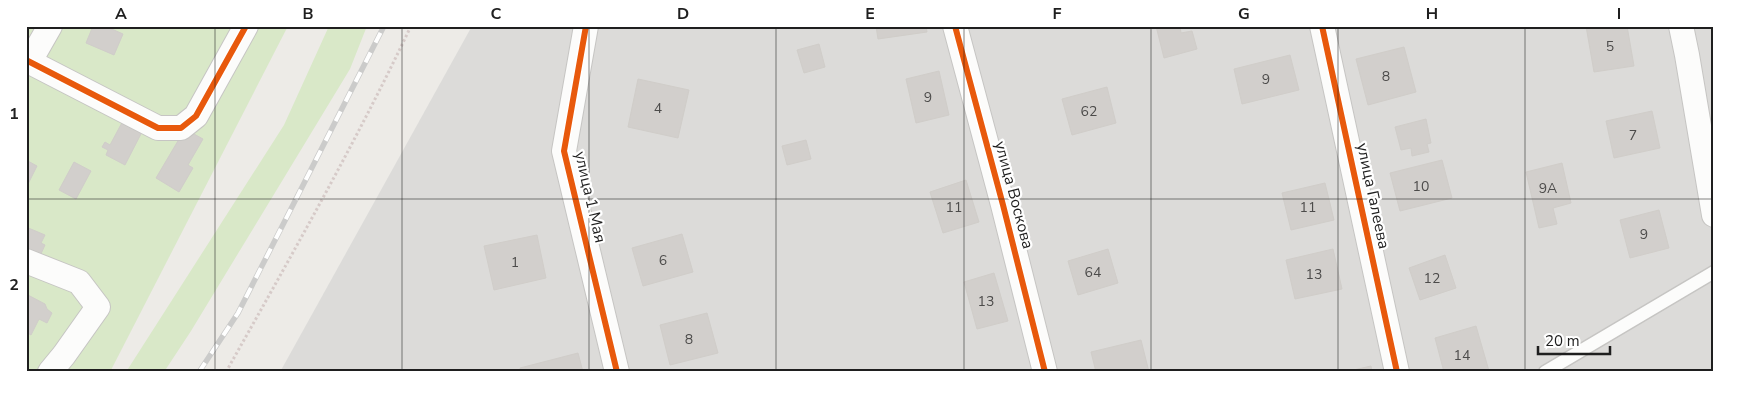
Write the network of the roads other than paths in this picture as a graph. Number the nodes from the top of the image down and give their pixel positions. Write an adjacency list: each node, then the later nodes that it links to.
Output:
1 (50, 26): 7 (street)
2 (246, 26): 7 (street)
3 (586, 26): 12 (street, улица 1 Мая)
4 (955, 26): 13 (street, улица Воскова)
5 (1322, 26): 14 (street, улица Галеева)
6 (1680, 26): 8 (street)
7 (28, 60)
8 (1714, 215)
9 (26, 261): 11 (street)
10 (1714, 272): 15 (lane)
11 (50, 372)
12 (617, 372)
13 (1045, 372)
14 (1398, 372)
15 (1546, 372)

